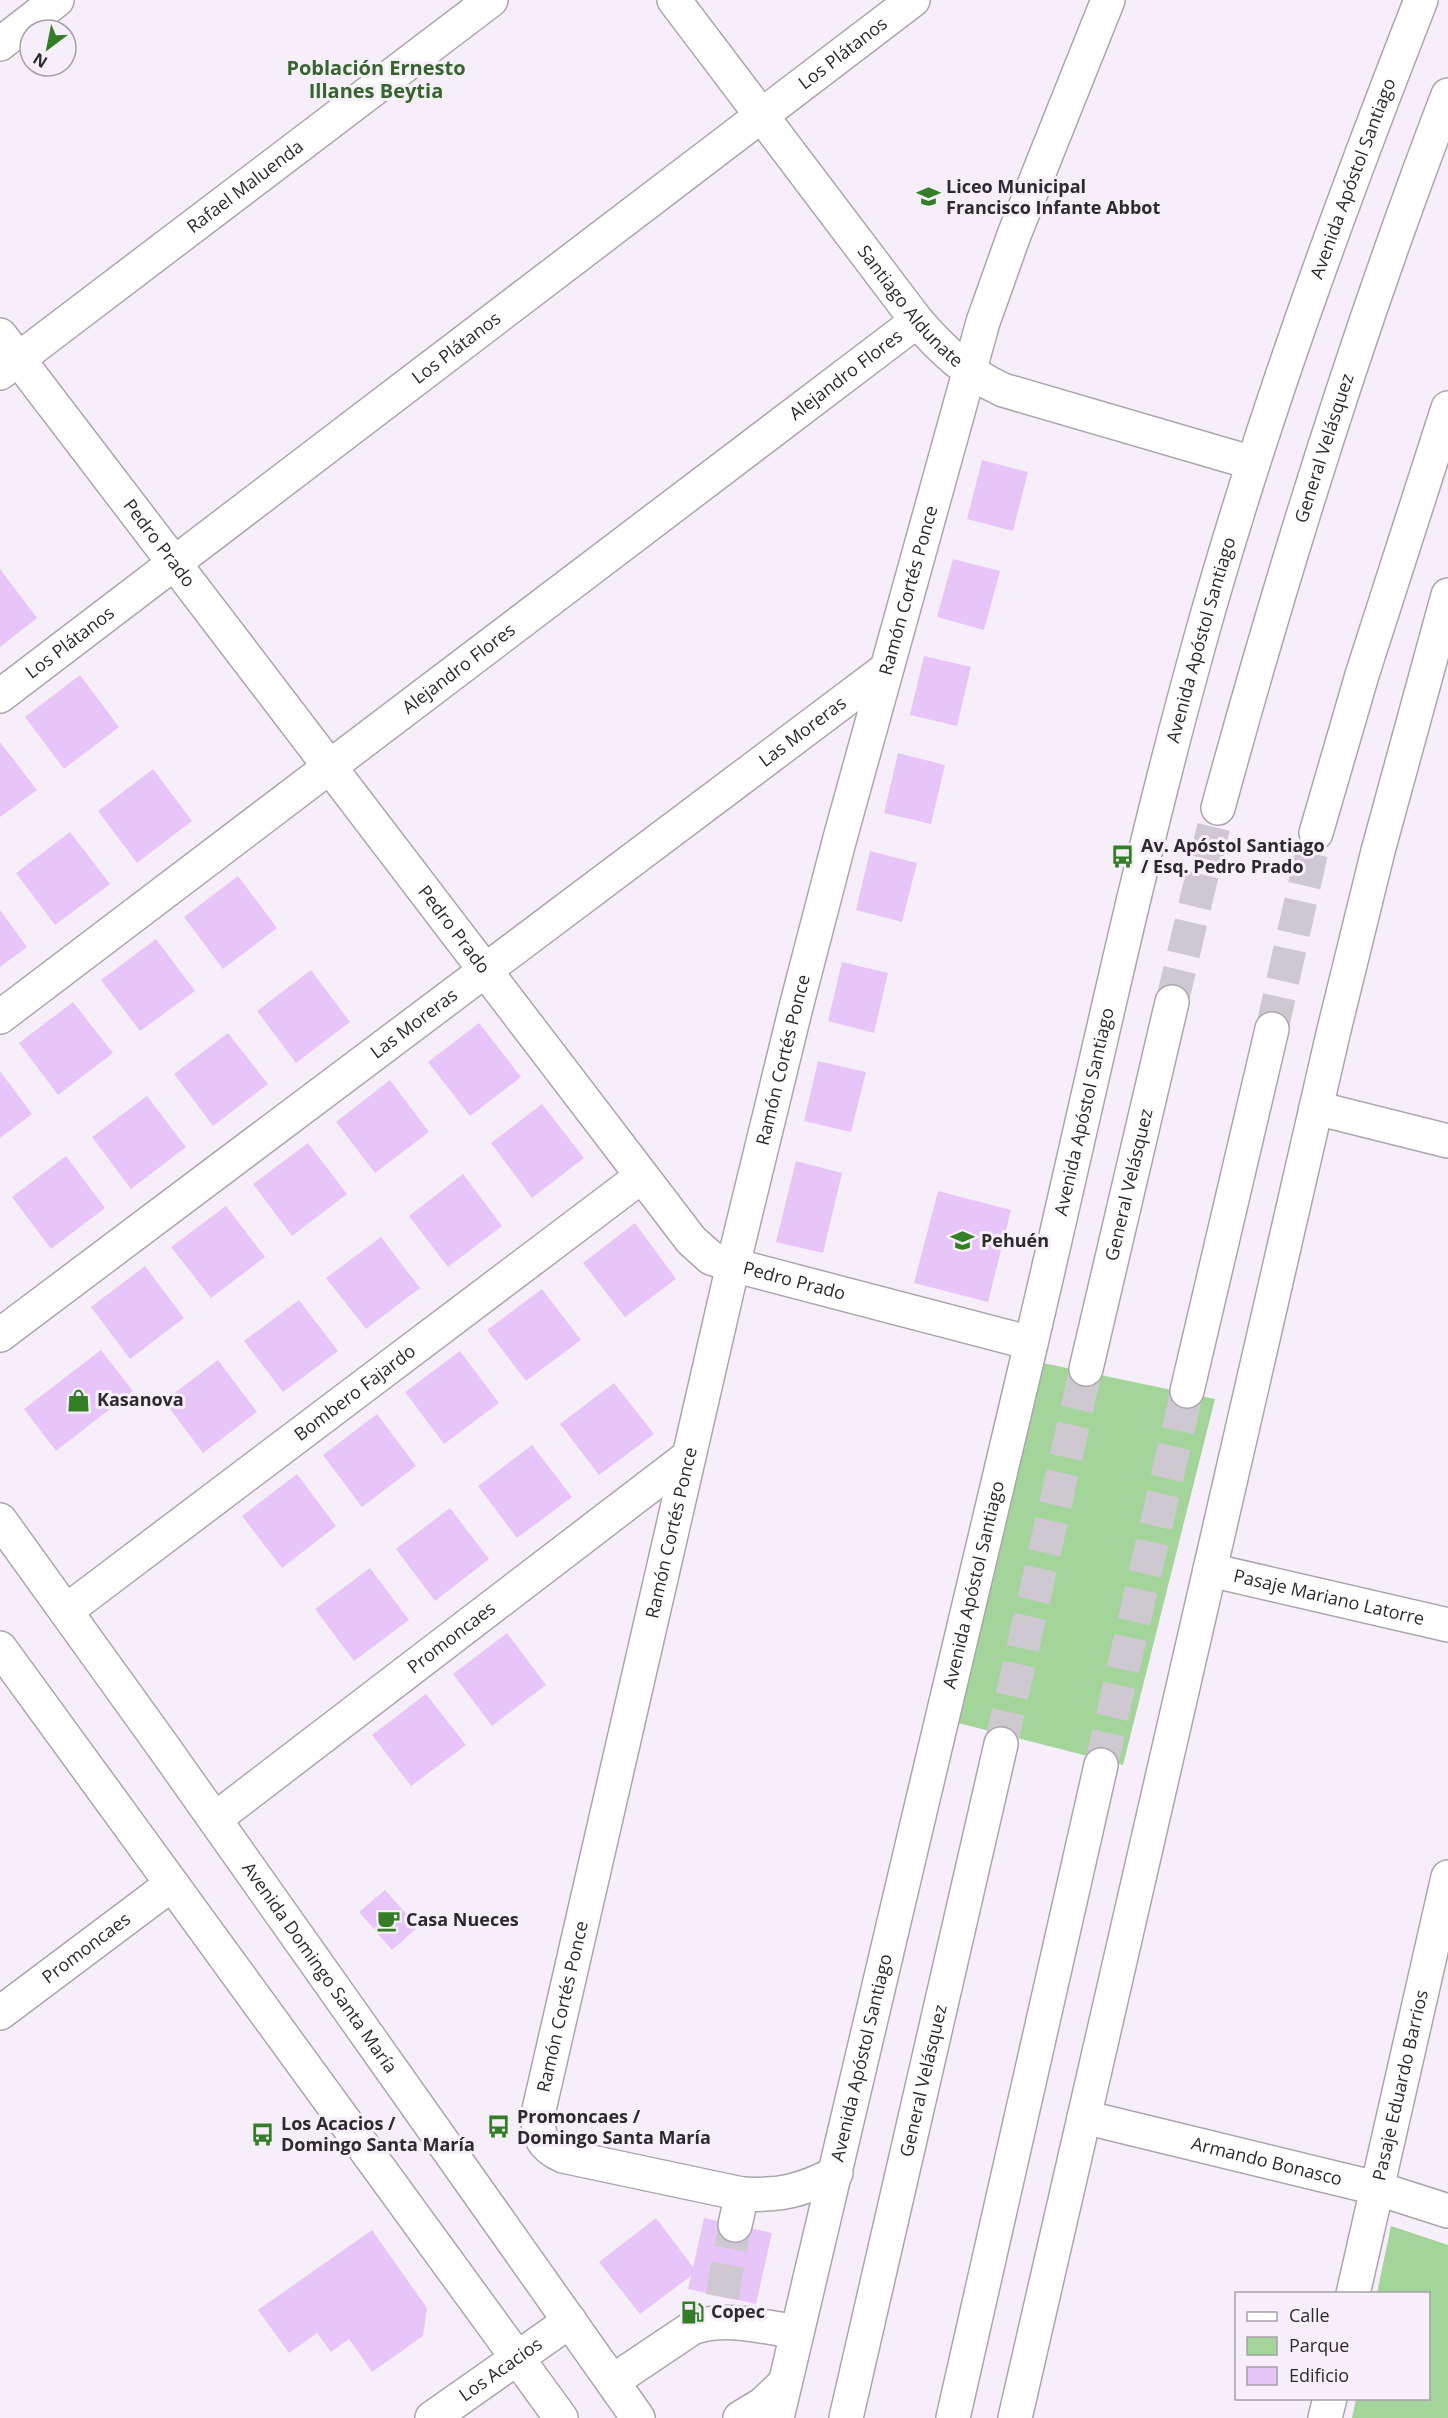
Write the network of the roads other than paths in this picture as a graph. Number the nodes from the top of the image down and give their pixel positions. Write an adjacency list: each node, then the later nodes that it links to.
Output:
1 (57, 0): 7 (main road)
2 (490, 0): 11 (main road, Rafael Maluenda)
3 (674, 0): 9 (main road, Santiago Aldunate)
4 (913, 0): 9 (main road, Los Plátanos)
5 (1108, 0): 12 (main road, Ramón Cortés Ponce)
6 (1421, 0): 14 (main road, Avenida Apóstol Santiago)
7 (0, 44)
8 (1448, 95): 20 (main road, General Velásquez)
9 (762, 116): 10 (main road, Santiago Aldunate); 15 (main road, Los Plátanos)
10 (917, 321): 12 (main road, Santiago Aldunate); 19 (main road, Alejandro Flores)
11 (6, 356): 15 (main road, Pedro Prado)
12 (969, 371): 14 (main road, Santiago Aldunate); 17 (main road, Ramón Cortés Ponce)
13 (1448, 408): 21 (main road)
14 (1253, 463): 31 (main road, Avenida Apóstol Santiago)
15 (174, 563): 18 (main road, Los Plátanos); 19 (main road, Pedro Prado)
16 (1448, 595): 26 (main road)
17 (885, 670): 22 (main road, Las Moreras); 29 (main road, Ramón Cortés Ponce)
18 (0, 696)
19 (330, 767): 22 (main road, Pedro Prado); 24 (main road, Alejandro Flores)
20 (1218, 807)
21 (1317, 833)
22 (485, 970): 28 (main road, Pedro Prado); 30 (main road, Las Moreras)
23 (1172, 1002): 32 (main road, General Velásquez)
24 (0, 1017)
25 (1272, 1029): 33 (main road)
26 (1316, 1108): 27 (main road); 36 (main road)
27 (1448, 1141)
28 (642, 1176): 29 (main road, Pedro Prado); 37 (main road, Bombero Fajardo)
29 (733, 1265): 31 (main road, Pedro Prado); 34 (main road, Ramón Cortés Ponce)
30 (0, 1335)
31 (1031, 1342): 47 (main road, Avenida Apóstol Santiago)
32 (1086, 1369)
33 (1187, 1391)
34 (689, 1456): 42 (main road, Promoncaes); 47 (main road, Ramón Cortés Ponce)
35 (0, 1520): 37 (main road, Avenida Domingo Santa María)
36 (1210, 1570): 38 (main road, Pasaje Mariano Latorre); 46 (main road)
37 (66, 1611): 42 (main road, Avenida Domingo Santa María)
38 (1448, 1625)
39 (0, 1648): 44 (main road)
40 (1001, 1744): 62 (main road, General Velásquez)
41 (1101, 1766): 63 (main road)
42 (214, 1819): 51 (main road, Avenida Domingo Santa María)
43 (1448, 1877): 48 (main road, Pasaje Eduardo Barrios)
44 (172, 1884): 45 (main road, Promoncaes); 53 (main road)
45 (0, 2013)
46 (1084, 2116): 48 (main road, Armando Bonasco); 64 (main road)
47 (836, 2173): 52 (main road, Avenida Apóstol Santiago)
48 (1376, 2188): 49 (main road, Armando Bonasco); 50 (main road, Pasaje Eduardo Barrios)
49 (1448, 2211)
50 (1353, 2292)
51 (570, 2321): 53 (main road, Los Acacios); 54 (main road, Avenida Domingo Santa María)
52 (797, 2332): 54 (main road); 55 (main road, Avenida Apóstol Santiago)
53 (517, 2358): 57 (main road, Los Acacios); 58 (main road)
54 (612, 2381): 59 (main road, Avenida Domingo Santa María)
55 (785, 2383): 60 (main road); 61 (main road, Avenida Apóstol Santiago)
56 (1330, 2400): 65 (main road)
57 (432, 2418)
58 (561, 2418)
59 (638, 2418)
60 (740, 2418)
61 (777, 2418)
62 (846, 2418)
63 (953, 2418)
64 (1015, 2418)
65 (1325, 2418)

